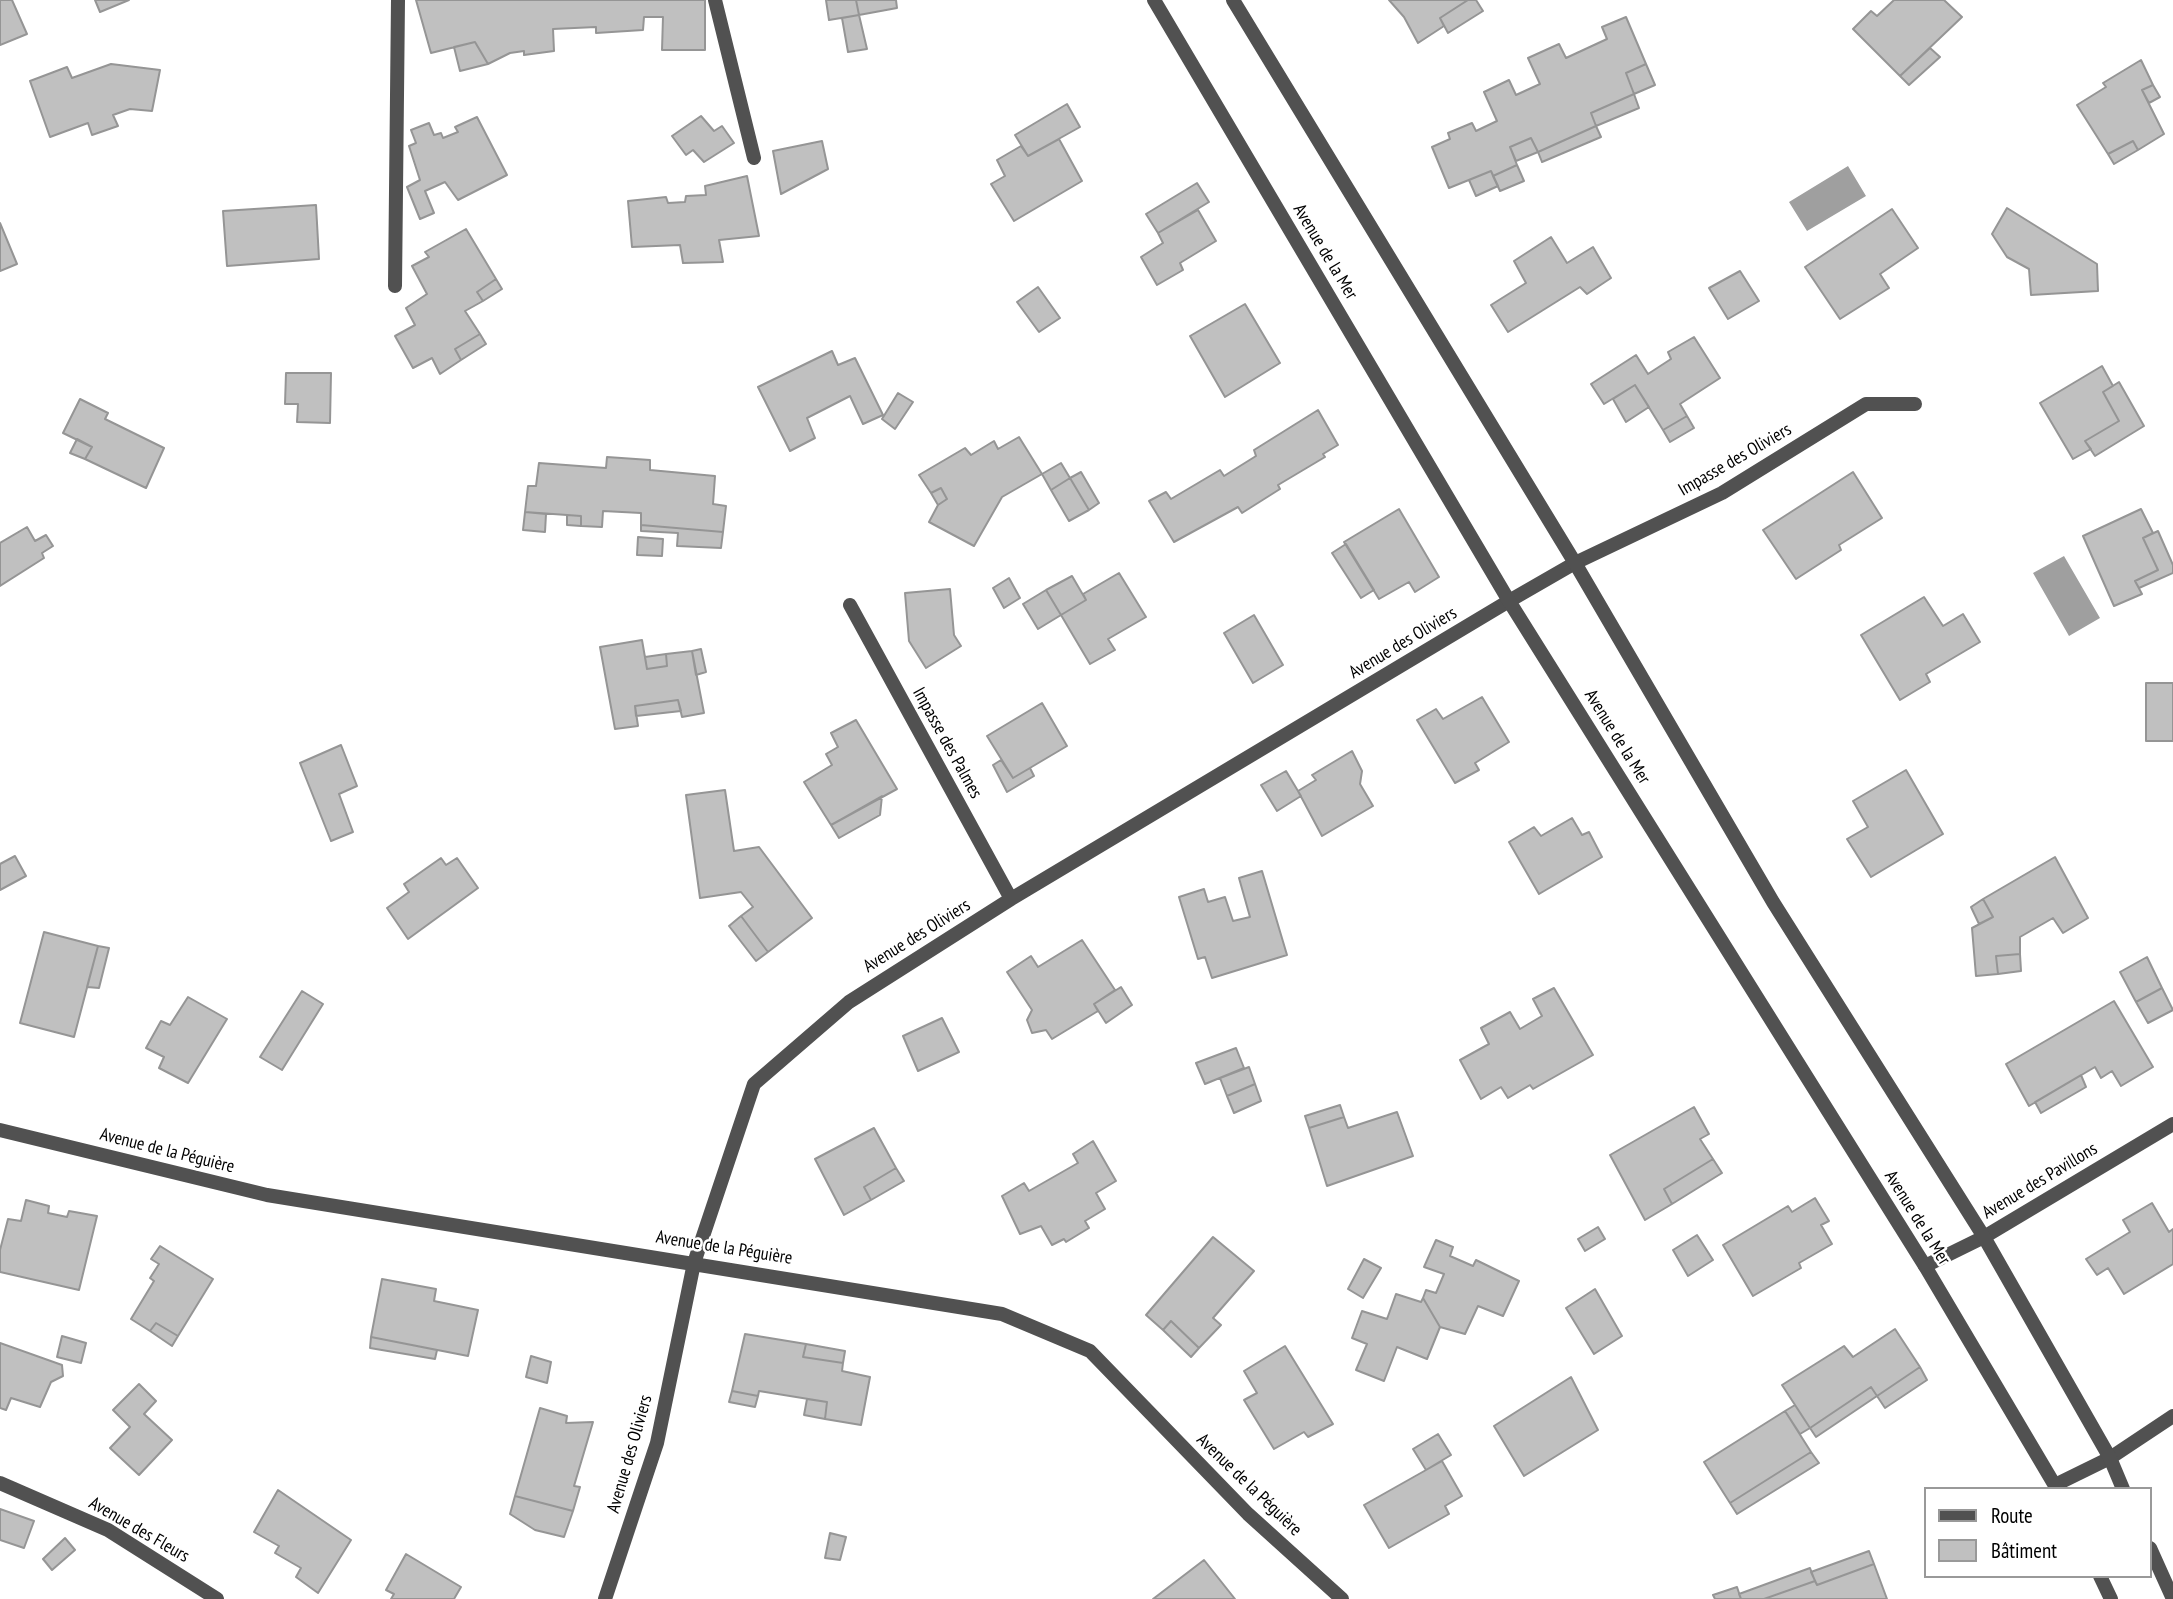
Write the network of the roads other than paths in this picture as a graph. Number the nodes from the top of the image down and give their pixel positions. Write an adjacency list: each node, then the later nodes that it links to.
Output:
1 (398, 0): 6 (street)
2 (715, 0): 5 (street)
3 (1154, 0): 9 (street, Avenue de la Mer)
4 (1233, 0): 8 (street)
5 (754, 158)
6 (395, 286)
7 (1915, 404): 8 (street, Impasse des Oliviers)
8 (1575, 563): 9 (street, Avenue des Oliviers); 14 (street)
9 (1509, 601): 11 (street, Avenue des Oliviers); 16 (street, Avenue de la Mer)
10 (850, 605): 11 (street, Impasse des Palmes)
11 (1011, 899): 15 (street, Avenue des Oliviers)
12 (2173, 1124): 14 (street, Avenue des Pavillons)
13 (0, 1130): 15 (street, Avenue de la Péguière)
14 (1984, 1237): 16 (street, Avenue des Pavillons); 18 (street)
15 (694, 1263): 25 (street, Avenue des Oliviers); 26 (street, Avenue de la Péguière)
16 (1925, 1266): 20 (street, Avenue de la Mer)
17 (2173, 1416): 18 (street)
18 (2110, 1458): 20 (street); 21 (street)
19 (0, 1483): 24 (street, Avenue des Fleurs)
20 (2056, 1487)
21 (2122, 1487)
22 (2152, 1552): 28 (street)
23 (2101, 1578): 27 (street)
24 (217, 1599)
25 (605, 1599)
26 (1342, 1599)
27 (2111, 1599)
28 (2173, 1599)

